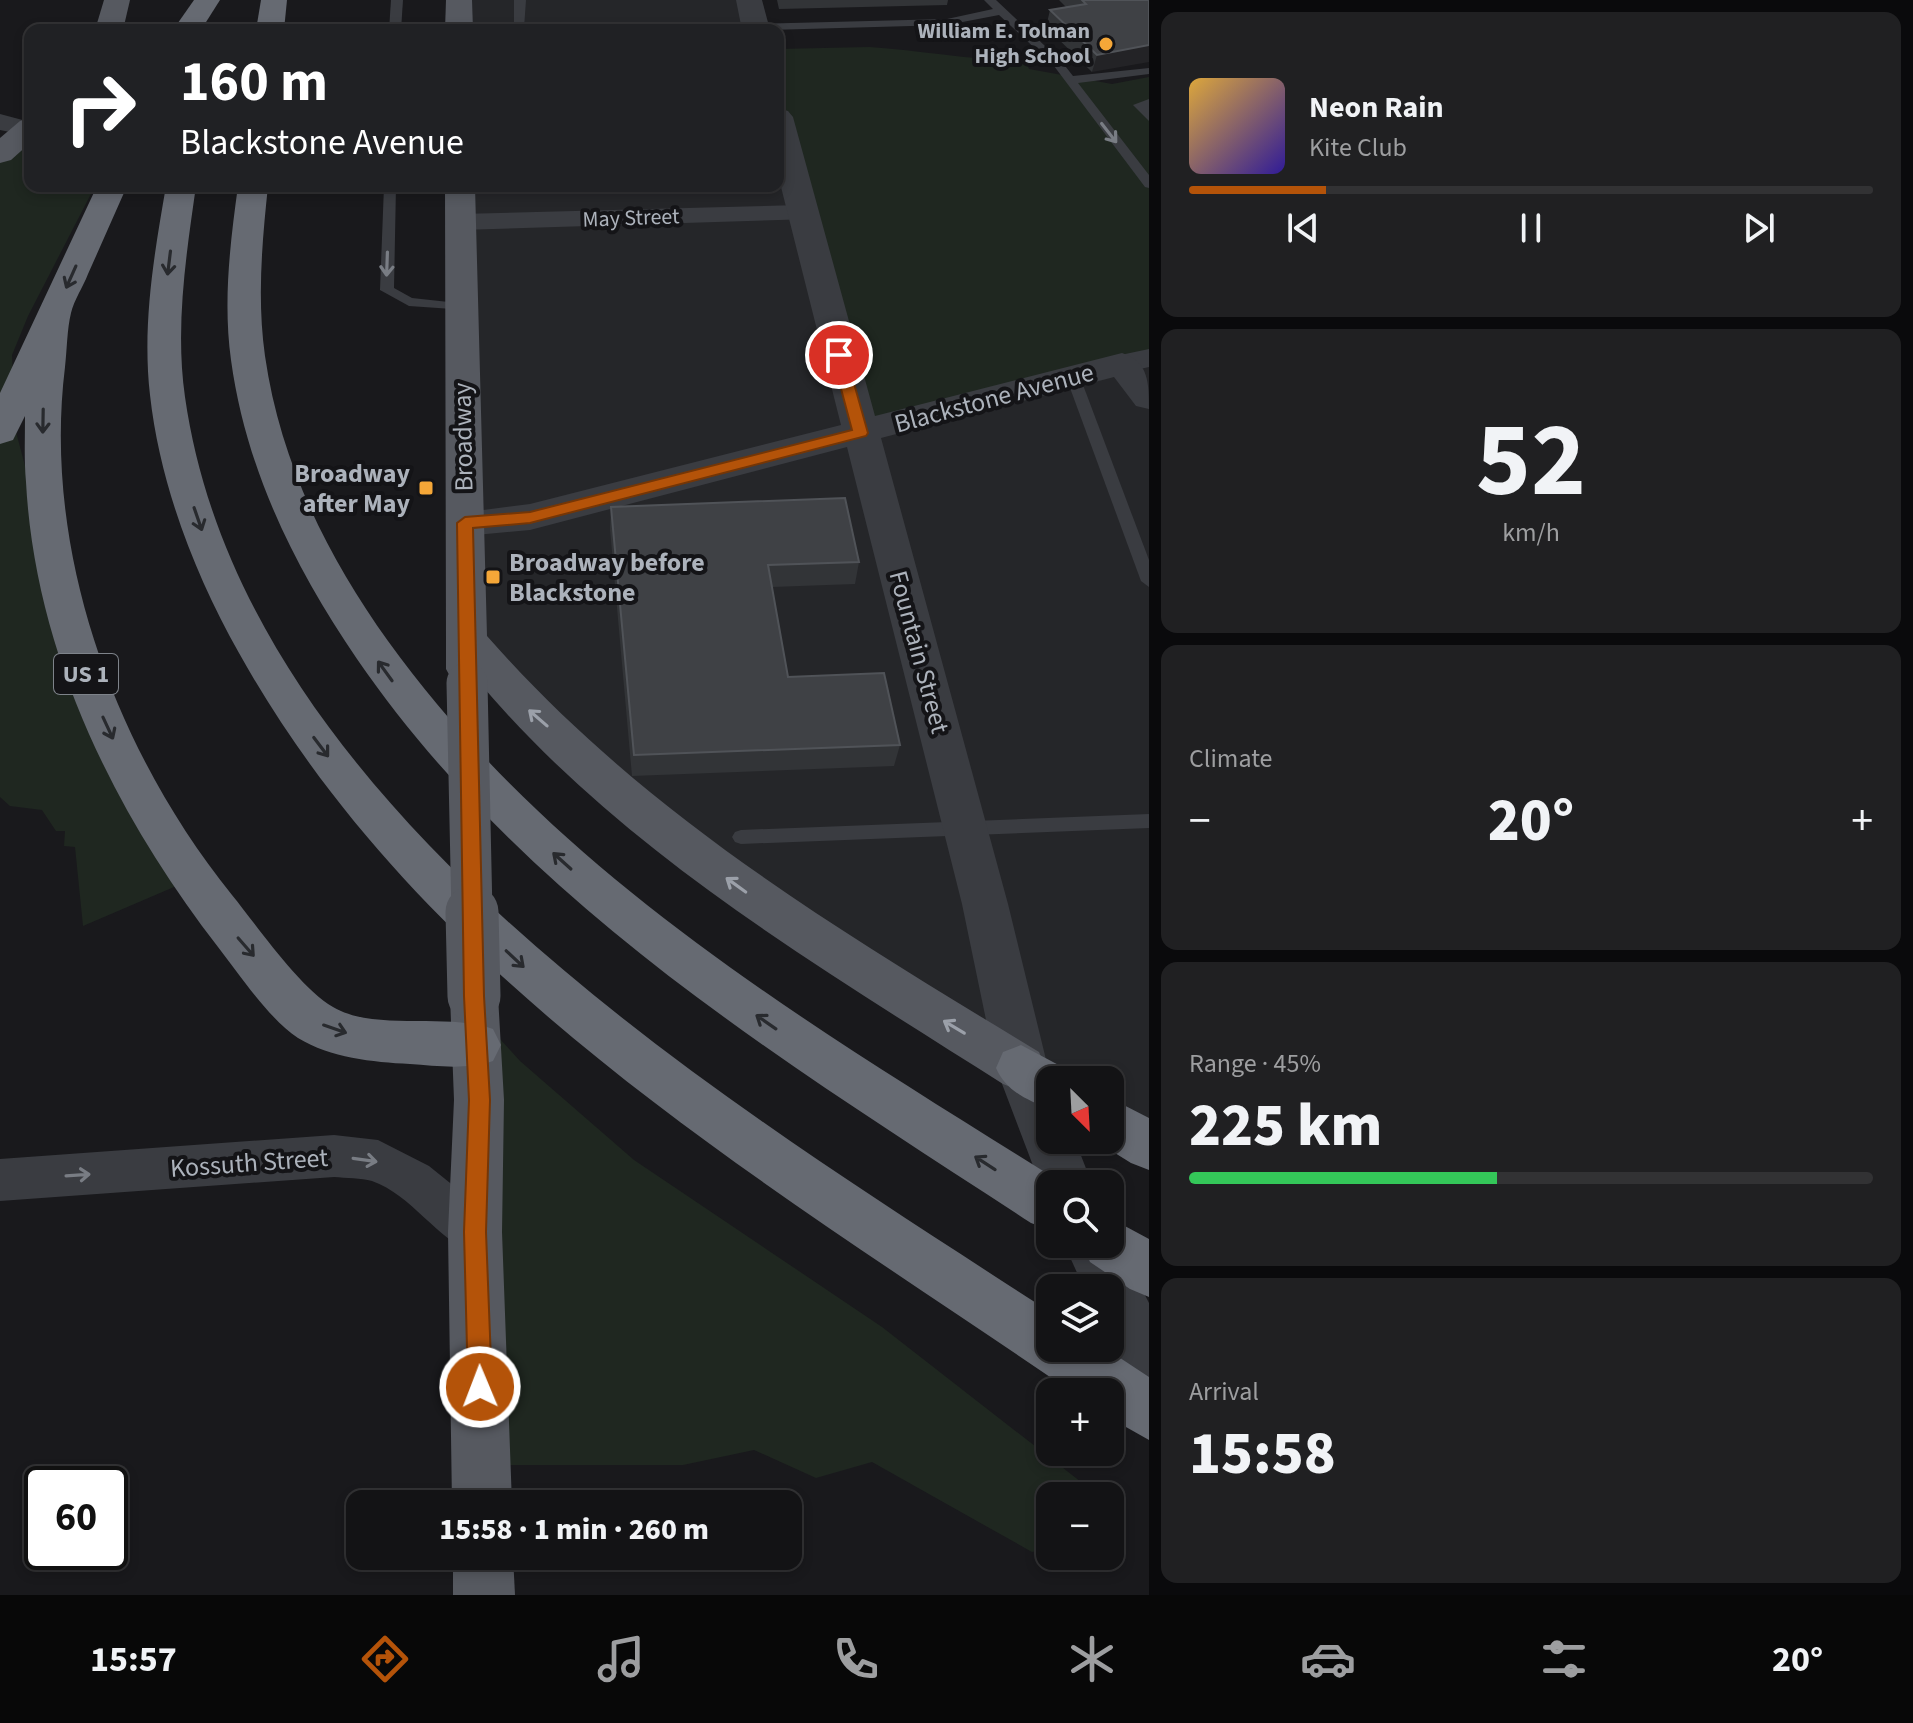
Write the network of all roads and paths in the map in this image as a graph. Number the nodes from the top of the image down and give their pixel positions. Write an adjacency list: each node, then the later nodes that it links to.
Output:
1 (117, 0): 11 (main road)
2 (207, 0): 12 (highway)
3 (214, 0): 13 (highway)
4 (274, 0): 14 (highway)
5 (397, 0): 15 (lane)
6 (459, 0): 16 (main road)
7 (520, 0): 17 (lane)
8 (749, 0): 18 (street)
9 (990, 0): 10 (lane)
10 (1001, 11): 19 (lane); 21 (lane)
11 (111, 24)
12 (191, 24)
13 (210, 24)
14 (271, 24)
15 (395, 24)
16 (459, 24)
17 (520, 24)
18 (755, 24)
19 (784, 28)
20 (1149, 71): 21 (lane)
21 (1071, 80): 27 (lane, one-way to 27)
22 (1149, 103): 23 (lane)
23 (1149, 117)
24 (19, 126): 26 (main road)
25 (784, 141): 33 (street, Fountain Street)
26 (0, 154)
27 (1149, 184)
28 (109, 192): 36 (highway, US 1, one-way to 36)
29 (180, 192): 60 (highway, one-way to 60)
30 (252, 192): 55 (highway, one-way to 30)
31 (390, 192): 35 (lane, one-way to 35)
32 (460, 192): 34 (main road, Broadway)
33 (802, 213): 34 (street, May Street); 41 (street, Fountain Street)
34 (460, 222): 35 (main road, Broadway)
35 (462, 307): 42 (main road, Broadway)
36 (54, 316): 40 (highway); 49 (highway, US 1, one-way to 49)
37 (1136, 361): 38 (street, Blackstone Avenue); 39 (street)
38 (1073, 377): 41 (street, Blackstone Avenue); 43 (lane)
39 (1149, 398)
40 (0, 432)
41 (861, 433): 42 (street, Blackstone Avenue); 47 (street, Fountain Street)
42 (465, 523): 45 (main road, Broadway)
43 (1142, 540): 44 (lane)
44 (1149, 581)
45 (466, 639): 49 (main road, Broadway, bridge); 51 (main road, one-way to 45)
46 (1149, 821): 47 (lane)
47 (965, 826): 48 (lane); 50 (street, Fountain Street)
48 (741, 837)
49 (475, 1020): 56 (main road, Broadway)
50 (1036, 1089)
51 (1036, 1092)
52 (1124, 1131): 53 (highway)
53 (1149, 1146)
54 (0, 1180): 56 (street, Kossuth Street, one-way to 56)
55 (1036, 1196)
56 (475, 1232): 64 (main road, Broadway)
57 (1124, 1254): 59 (highway)
58 (1098, 1258): 62 (street)
59 (1149, 1270)
60 (1036, 1335)
61 (1077, 1362): 63 (highway)
62 (1149, 1362)
63 (1149, 1411)
64 (482, 1490)
65 (483, 1570): 66 (main road)
66 (484, 1595)

